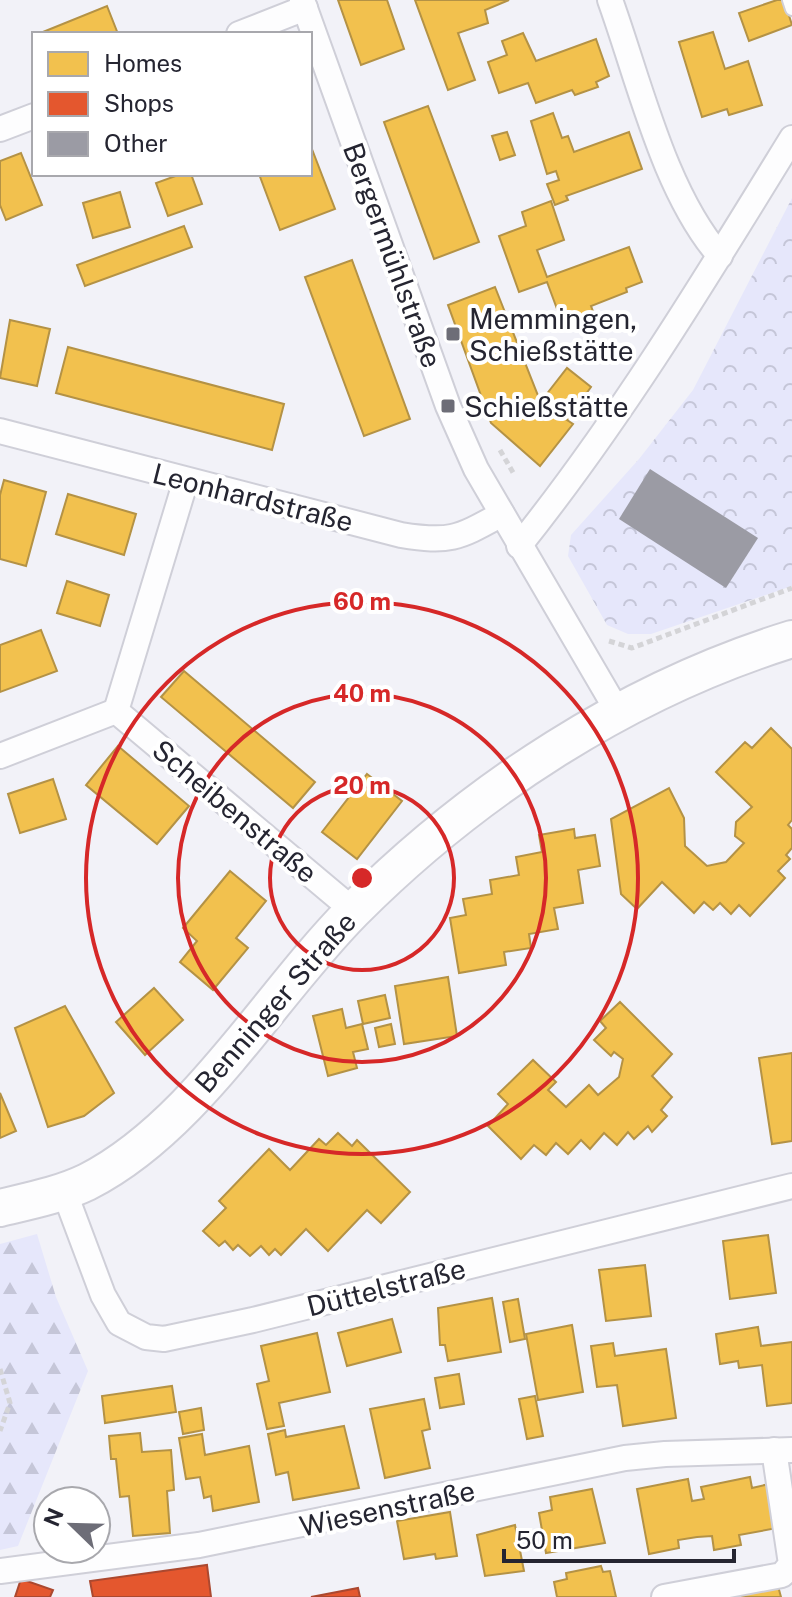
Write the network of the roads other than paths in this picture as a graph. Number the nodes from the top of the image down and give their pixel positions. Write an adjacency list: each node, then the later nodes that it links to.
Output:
1 (610, 0): 9 (street)
2 (789, 0): 4 (lane)
3 (303, 4): 5 (street); 12 (street, Bergermühlstraße)
4 (792, 9)
5 (243, 32)
6 (32, 117): 7 (street)
7 (0, 129)
8 (792, 138): 9 (street)
9 (720, 256): 13 (street)
10 (0, 431): 11 (street, Leonhardstraße)
11 (186, 480): 12 (street, Leonhardstraße); 15 (street)
12 (502, 514): 13 (street, Bergermühlstraße)
13 (519, 546): 16 (street, Bergermühlstraße)
14 (792, 639): 16 (street, Benninger Straße)
15 (116, 711): 17 (street); 18 (street, Scheibenstraße)
16 (618, 712): 18 (street, Benninger Straße)
17 (0, 756)
18 (354, 911): 20 (street, Benninger Straße)
19 (792, 1186): 20 (street, Düttelstraße)
20 (64, 1191): 21 (street, Benninger Straße)
21 (0, 1208)
22 (783, 1450): 23 (street, Wiesenstraße); 24 (street, Wiesenstraße)
23 (0, 1571)
24 (664, 1597)

